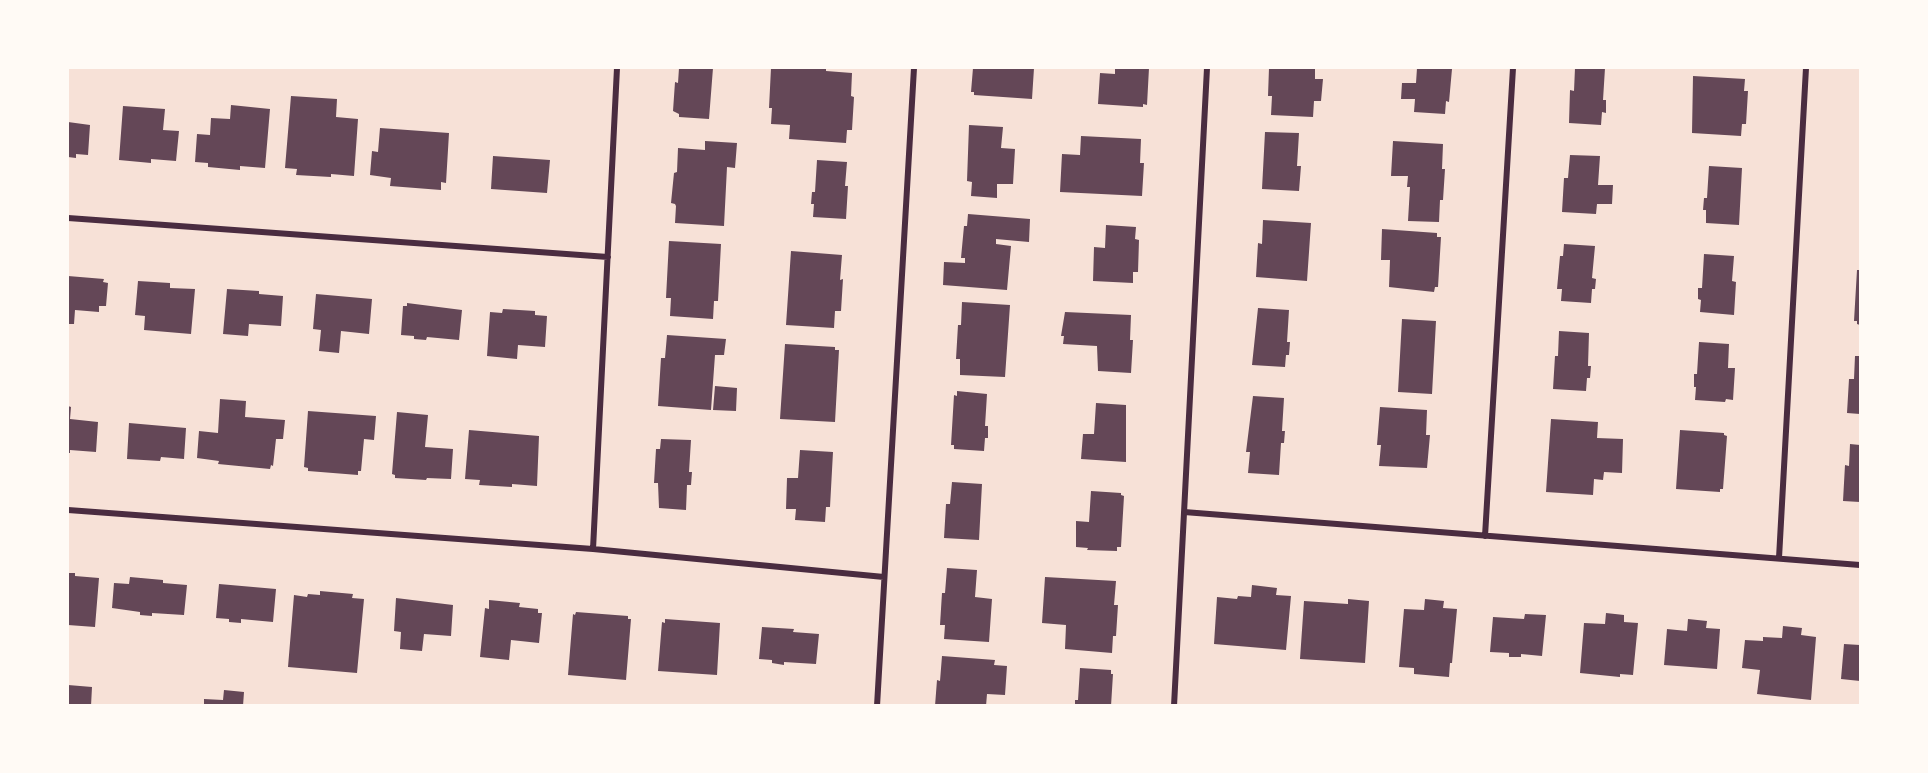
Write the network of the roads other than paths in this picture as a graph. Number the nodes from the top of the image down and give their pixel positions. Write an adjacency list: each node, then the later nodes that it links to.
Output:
1 (616, 68): 7 (street)
2 (914, 68): 14 (street)
3 (1207, 68): 9 (street)
4 (1513, 68): 10 (street)
5 (1806, 68): 12 (street)
6 (68, 218): 7 (street)
7 (608, 257): 11 (street)
8 (68, 510): 11 (street)
9 (1184, 512): 10 (street); 16 (street)
10 (1485, 536): 12 (street)
11 (592, 549): 14 (street)
12 (1779, 558): 13 (street)
13 (1860, 565)
14 (884, 577): 15 (street)
15 (877, 705)
16 (1174, 705)

